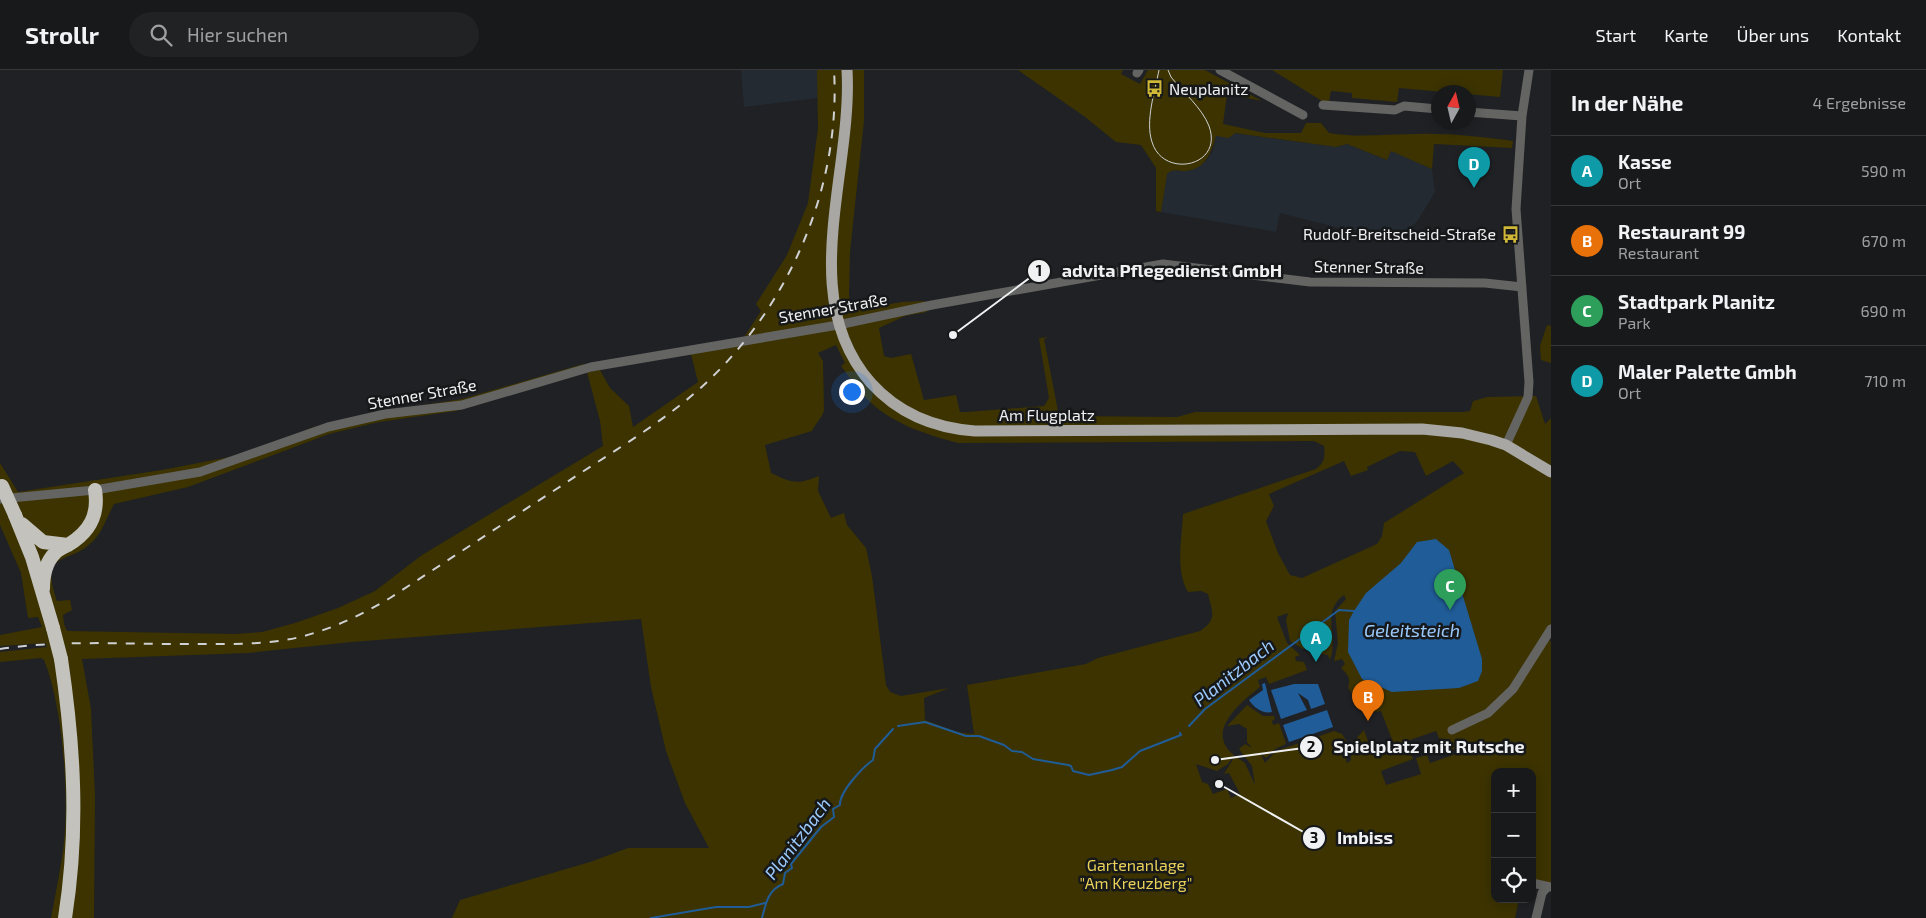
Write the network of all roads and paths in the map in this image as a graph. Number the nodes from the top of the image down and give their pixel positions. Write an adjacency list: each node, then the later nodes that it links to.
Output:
1 (847, 70): 10 (main road, Am Flugplatz)
2 (1220, 70): 7 (street)
3 (1529, 70): 8 (street)
4 (1323, 105): 5 (street)
5 (1431, 108)
6 (1476, 113): 8 (street)
7 (1303, 115)
8 (1522, 116): 9 (street)
9 (1522, 287): 10 (street, Stenner Straße); 11 (street)
10 (838, 325): 11 (main road, Am Flugplatz); 14 (street, Stenner Straße)
11 (1506, 445): 12 (main road, Am Flugplatz)
12 (1551, 472)
13 (1, 490): 14 (street, Stenner Straße); 15 (highway, bridge)
14 (95, 490): 16 (highway)
15 (17, 517): 16 (highway); 17 (highway)
16 (68, 545): 17 (highway)
17 (43, 590): 22 (highway, bridge)
18 (1551, 629): 19 (street)
19 (1452, 730)
20 (1536, 884): 21 (street)
21 (1549, 887): 23 (street)
22 (65, 918)
23 (1536, 918)

